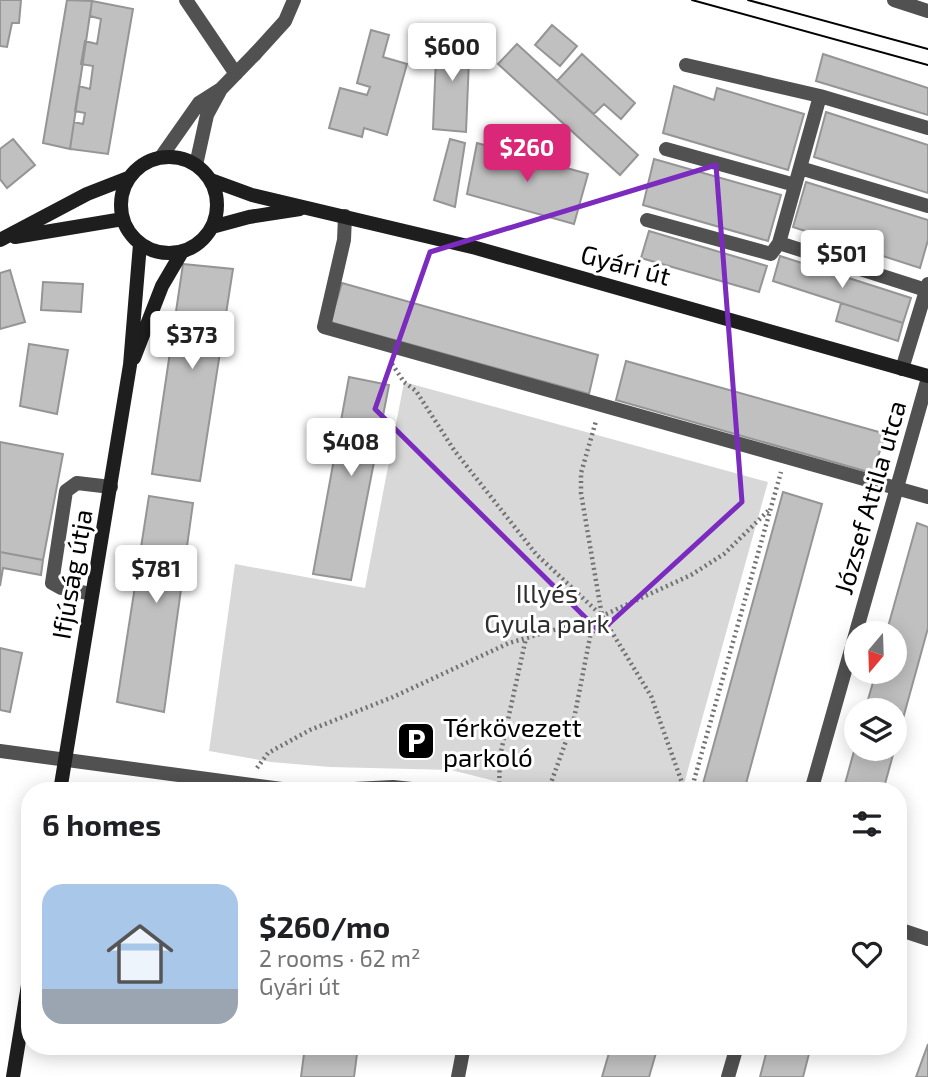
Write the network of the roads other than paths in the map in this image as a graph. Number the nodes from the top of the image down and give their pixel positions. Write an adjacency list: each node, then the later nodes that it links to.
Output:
1 (186, 0): 6 (street)
2 (293, 0): 6 (street)
3 (894, 0): 4 (street)
4 (928, 11)
5 (686, 65): 8 (street)
6 (236, 74): 7 (street)
7 (220, 89): 11 (street); 12 (street)
8 (820, 96): 9 (street); 13 (street)
9 (928, 128)
10 (666, 149): 16 (street)
11 (161, 157): 12 (street); 14 (street)
12 (196, 164): 15 (street)
13 (800, 168): 16 (street); 17 (street)
14 (128, 178): 20 (street); 23 (street)
15 (211, 180): 18 (street, Gyári út); 22 (street)
16 (795, 185): 24 (street)
17 (928, 206)
18 (308, 208): 19 (street, Gyári út); 22 (street, Gyári út)
19 (345, 216): 29 (street, Gyári út); 32 (street)
20 (122, 219): 23 (street); 25 (street)
21 (647, 220): 24 (street)
22 (212, 227): 26 (street)
23 (0, 240)
24 (779, 243): 27 (street)
25 (140, 244): 26 (street); 28 (street, Ifjúság útja)
26 (182, 252): 28 (street, Ifjúság útja)
27 (927, 287): 29 (street)
28 (130, 365): 31 (street, Ifjúság útja)
29 (902, 369): 30 (street, Gyári út)
30 (928, 377): 32 (street, József Attila utca)
31 (111, 487): 34 (street, Ifjúság útja); 34 (street)
32 (896, 488): 33 (street); 39 (street, József Attila utca)
33 (928, 497)
34 (92, 594): 36 (street, Ifjúság útja)
35 (0, 751): 36 (street)
36 (64, 761): 37 (street, Ifjúság útja); 38 (street)
37 (61, 782)
38 (227, 782)
39 (814, 782)
40 (907, 932): 41 (street)
41 (928, 939)
42 (21, 1028): 45 (street)
43 (462, 1055): 46 (street)
44 (734, 1055): 47 (street)
45 (13, 1077)
46 (458, 1077)
47 (728, 1077)

